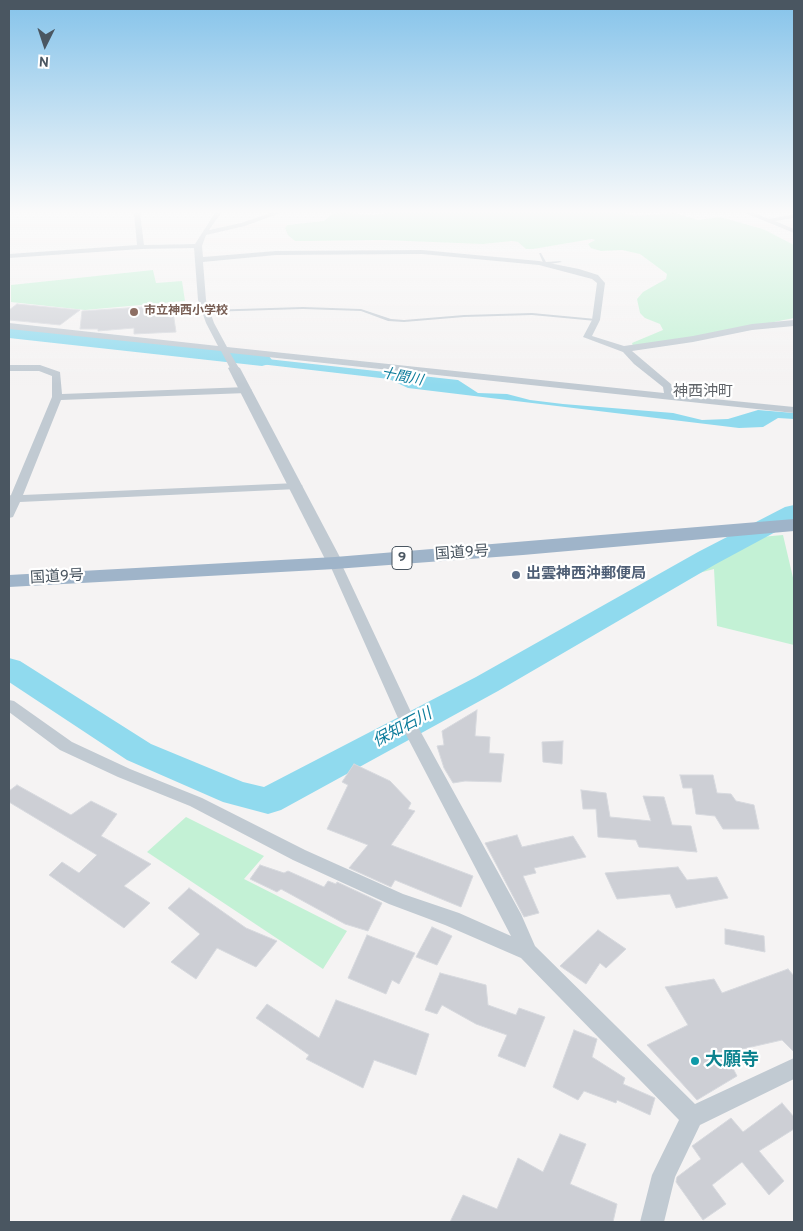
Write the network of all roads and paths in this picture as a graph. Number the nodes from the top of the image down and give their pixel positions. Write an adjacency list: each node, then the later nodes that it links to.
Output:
1 (201, 270): 3 (street)
2 (573, 270): 4 (street)
3 (206, 311): 4 (lane); 8 (street)
4 (596, 320): 7 (street)
5 (794, 323): 7 (street)
6 (9, 326): 8 (street)
7 (623, 348): 12 (street)
8 (226, 352): 10 (street); 12 (street)
9 (9, 368): 13 (street)
10 (234, 368): 11 (street)
11 (246, 390): 13 (street); 15 (street)
12 (670, 396): 14 (street)
13 (57, 397): 16 (street)
14 (794, 410)
15 (297, 486): 16 (street); 19 (street)
16 (12, 499): 17 (street)
17 (9, 514)
18 (794, 526): 19 (highway, 国道9号 / 9)
19 (335, 563): 20 (highway, 国道9号 / 9); 22 (street)
20 (9, 580)
21 (9, 705): 22 (street)
22 (528, 952): 24 (street)
23 (794, 1068): 24 (street)
24 (692, 1116): 25 (street)
25 (652, 1222)

